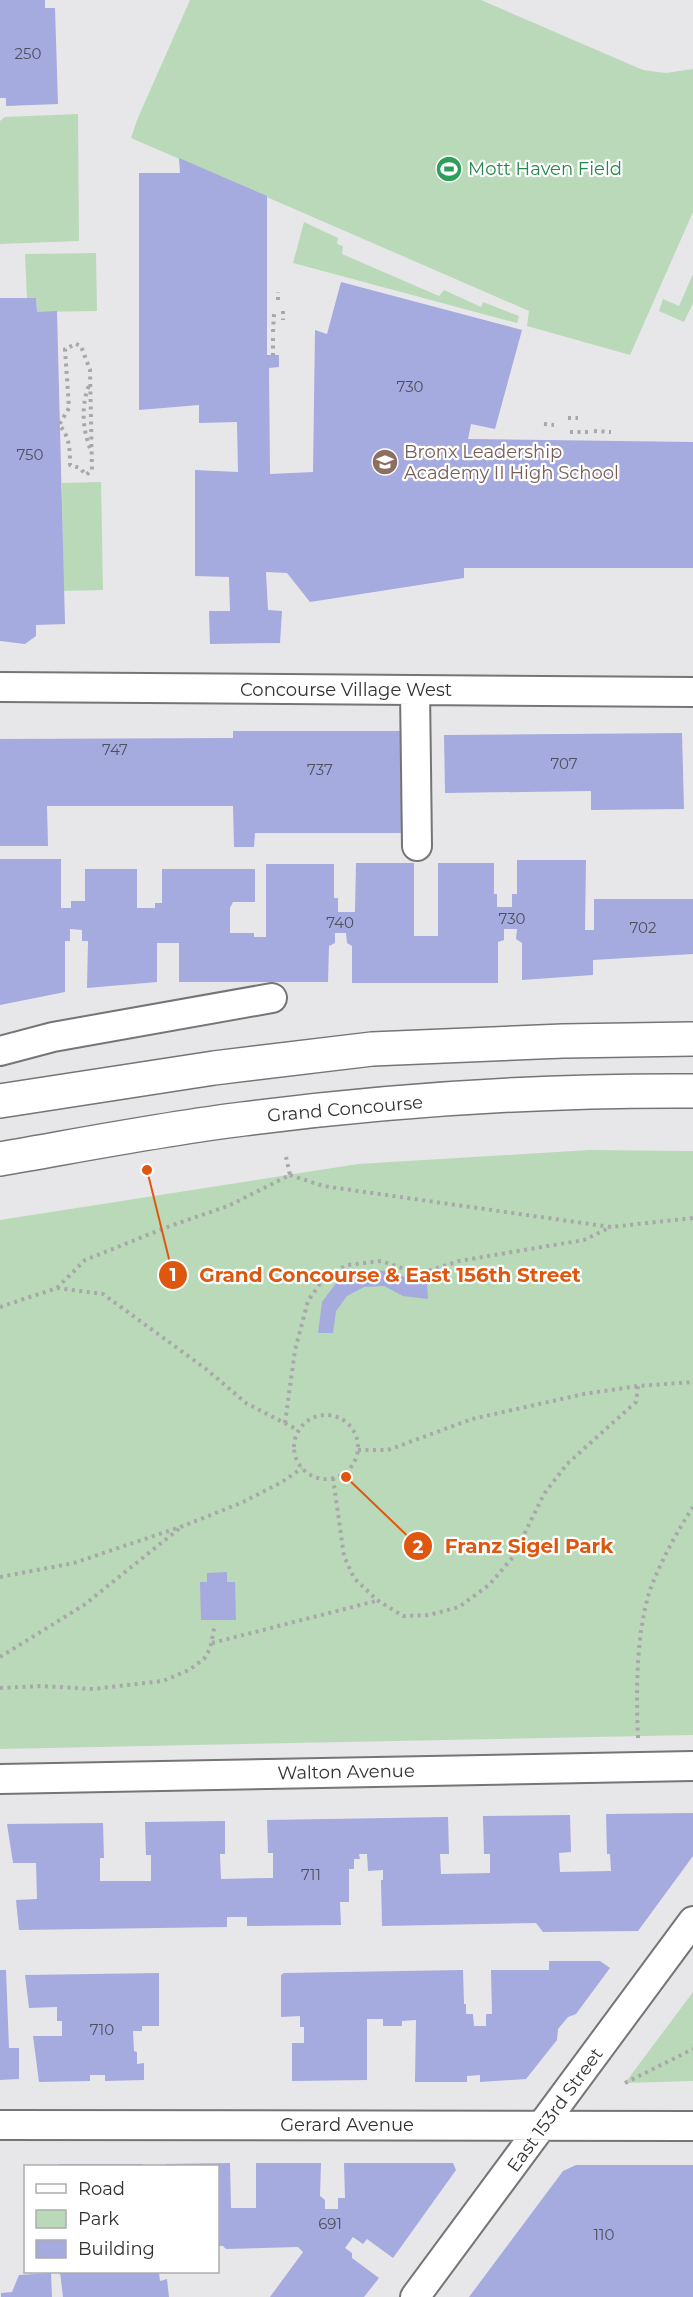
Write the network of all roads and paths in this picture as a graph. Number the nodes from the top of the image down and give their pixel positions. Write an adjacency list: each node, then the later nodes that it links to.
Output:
1 (278, 292): 2 (path)
2 (278, 300)
3 (283, 312): 5 (path)
4 (274, 314): 6 (path)
5 (283, 321)
6 (273, 356)
7 (90, 382): 7 (path)
8 (568, 418): 9 (path)
9 (578, 418)
10 (544, 424): 11 (path)
11 (554, 425)
12 (570, 432): 13 (path)
13 (588, 432)
14 (594, 432): 15 (path)
15 (612, 432)
16 (0, 687): 17 (street, Concourse Village West)
17 (415, 690): 18 (street, Concourse Village West); 19 (street)
18 (693, 692)
19 (417, 846)
20 (272, 998): 22 (street)
21 (693, 1039): 24 (main road)
22 (0, 1051)
23 (693, 1091): 26 (main road, Grand Concourse)
24 (0, 1101)
25 (286, 1157): 27 (path)
26 (0, 1159)
27 (290, 1175): 29 (path); 30 (path)
28 (693, 1218): 29 (path)
29 (611, 1227): 34 (path)
30 (57, 1288): 31 (path); 34 (path)
31 (0, 1307)
32 (693, 1382): 33 (path)
33 (638, 1386): 36 (path); 42 (path)
34 (285, 1423): 35 (path)
35 (298, 1430): 36 (path); 37 (path)
36 (358, 1450): 38 (path)
37 (302, 1468): 38 (path); 40 (path)
38 (333, 1479): 42 (path)
39 (693, 1507): 47 (path)
40 (183, 1526): 41 (path); 45 (path)
41 (0, 1577)
42 (377, 1600): 44 (path)
43 (215, 1624): 44 (path)
44 (212, 1643): 46 (path)
45 (0, 1656)
46 (0, 1688)
47 (638, 1739)
48 (693, 1766): 49 (street, Walton Avenue)
49 (0, 1779)
50 (693, 1922): 54 (street, East 153rd Street)
51 (693, 2049): 52 (path)
52 (625, 2083)
53 (0, 2125): 54 (street, Gerard Avenue)
54 (544, 2125): 55 (street, Gerard Avenue); 56 (street, East 153rd Street)
55 (693, 2126)
56 (416, 2297)

